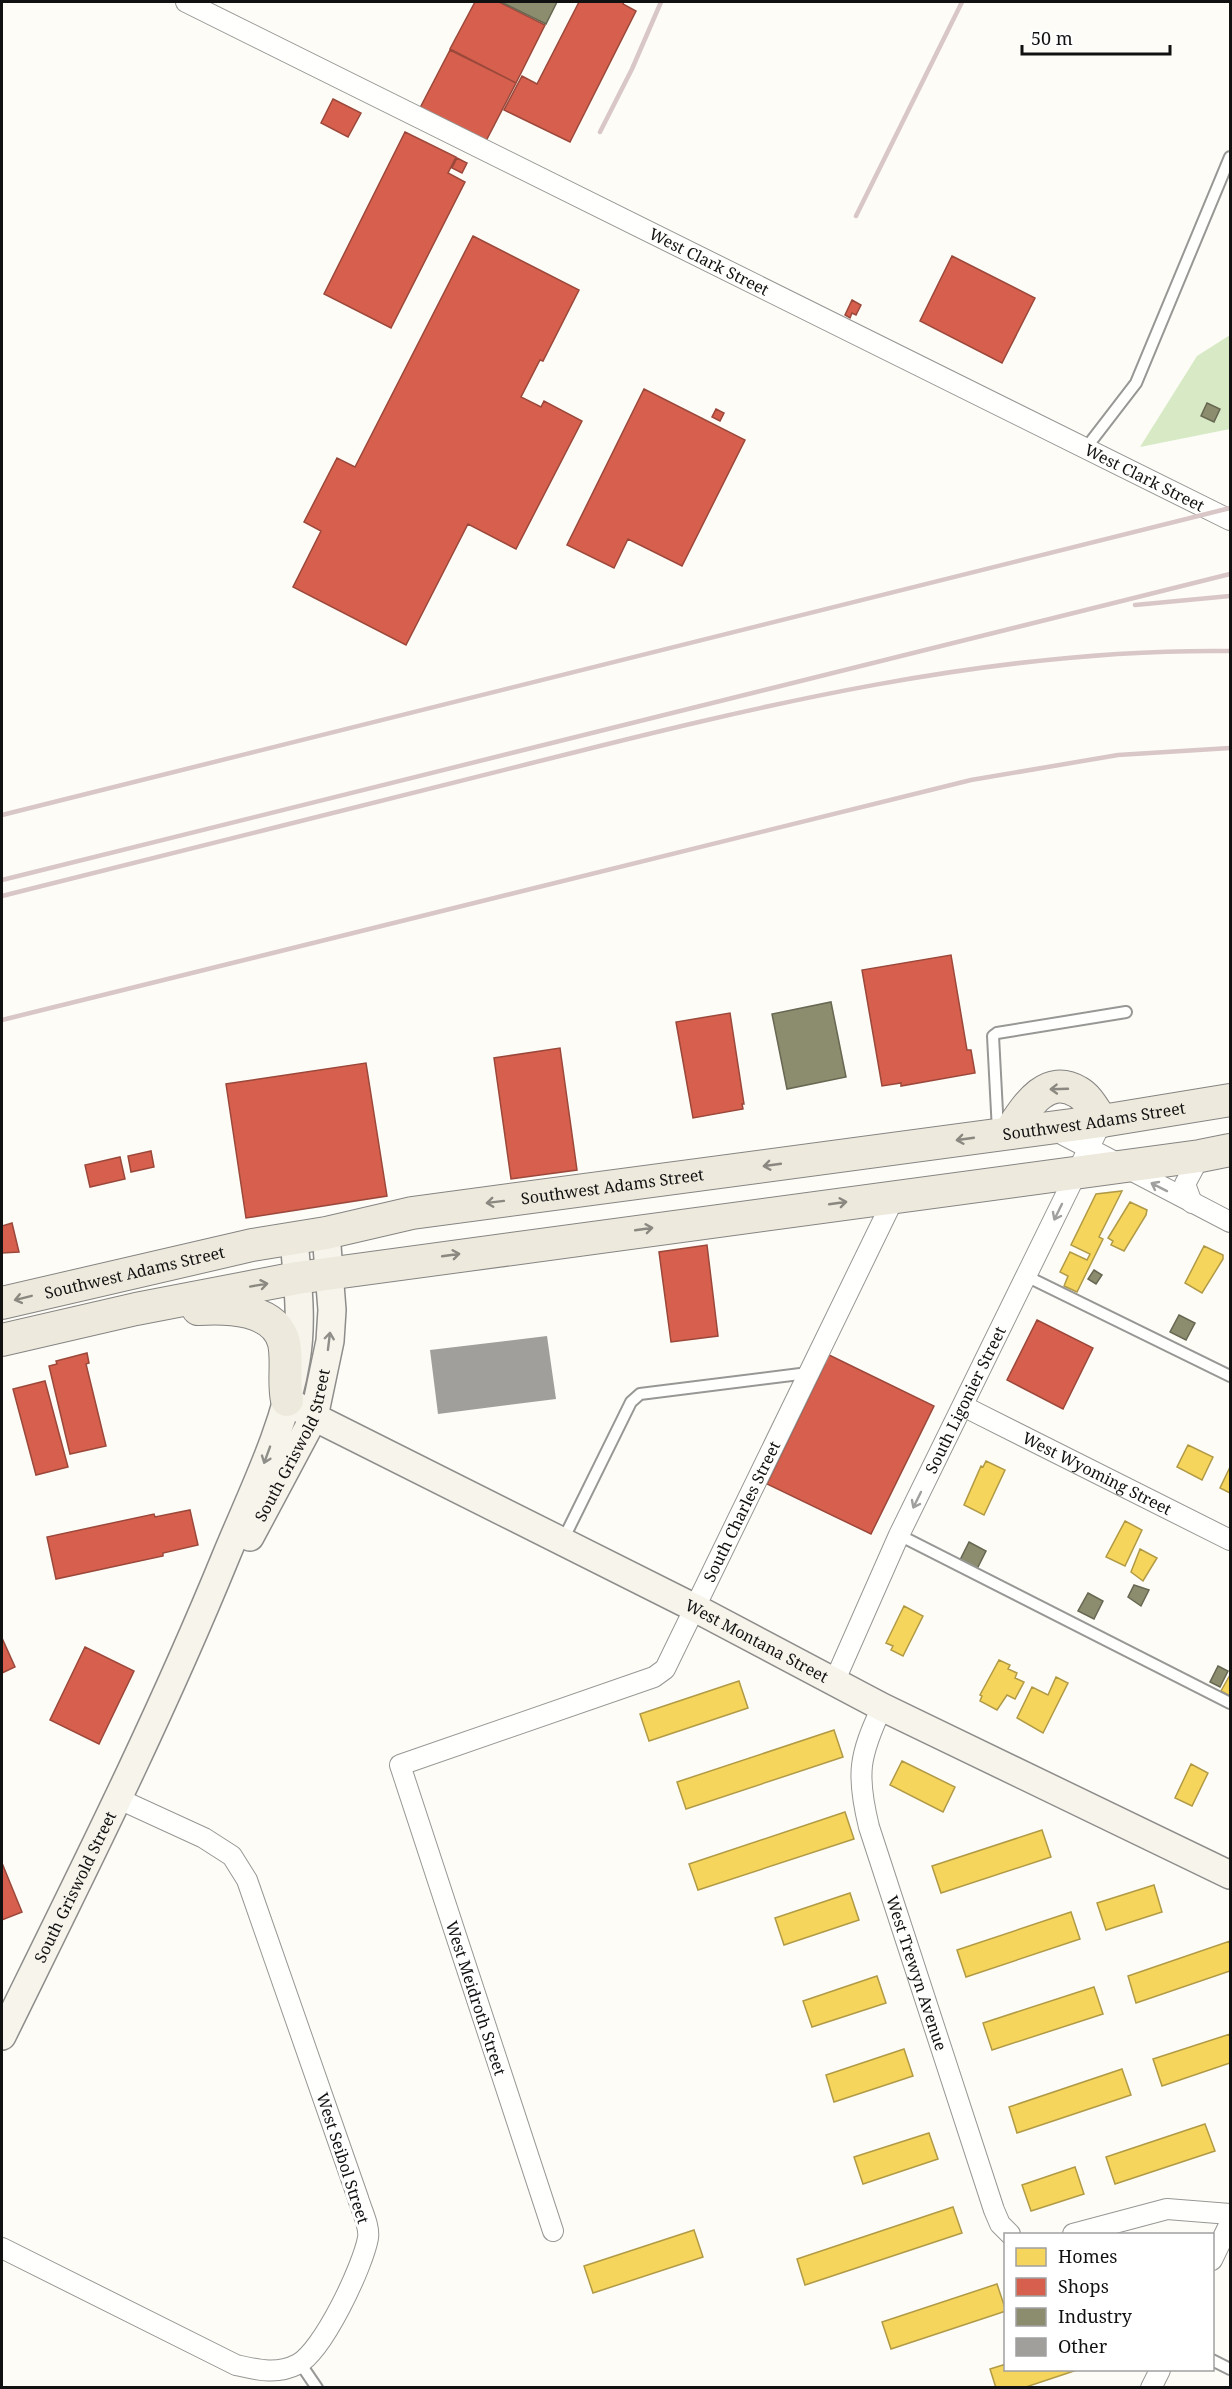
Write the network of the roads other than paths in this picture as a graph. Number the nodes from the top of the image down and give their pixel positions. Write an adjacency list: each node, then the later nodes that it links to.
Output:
1 (186, 2): 3 (street, West Clark Street)
2 (1230, 157): 3 (lane)
3 (1086, 448): 4 (street, West Clark Street)
4 (1230, 520)
5 (1126, 1012): 9 (lane)
6 (1230, 1100): 7 (main road, Southwest Adams Street)
7 (1102, 1121): 8 (main road, Southwest Adams Street); 9 (main road, one-way to 9); 12 (street, South Ligonier Street)
8 (1050, 1128): 9 (main road, Southwest Adams Street); 12 (street)
9 (1003, 1134): 17 (main road, Southwest Adams Street, one-way to 17)
10 (1230, 1149): 11 (main road)
11 (1200, 1156): 13 (main road); 15 (street)
12 (1083, 1160): 13 (main road); 14 (main road); 20 (street, South Ligonier Street, one-way to 20)
13 (1118, 1166): 15 (street, one-way to 13)
14 (896, 1196): 19 (main road, one-way to 14); 25 (street, South Charles Street)
15 (1192, 1203): 16 (street)
16 (1230, 1222)
17 (326, 1233): 18 (main road, Southwest Adams Street); 19 (street, South Griswold Street)
18 (294, 1238): 21 (street, South Griswold Street); 22 (main road, Southwest Adams Street, one-way to 22)
19 (329, 1274): 21 (main road); 29 (street, South Griswold Street, one-way to 19)
20 (1026, 1276): 26 (lane); 28 (street, South Ligonier Street)
21 (297, 1278): 23 (main road, one-way to 21); 27 (street, South Griswold Street)
22 (2, 1303)
23 (98, 1317): 24 (main road); 27 (main road)
24 (2, 1340)
25 (808, 1373): 32 (lane); 33 (street, South Charles Street)
26 (1230, 1376)
27 (287, 1400): 29 (street, West Montana Street); 34 (street, South Griswold Street, one-way to 34)
28 (963, 1406): 30 (street, South Ligonier Street, one-way to 30); 31 (street, West Wyoming Street)
29 (314, 1417): 32 (street, West Montana Street); 34 (street, South Griswold Street)
30 (900, 1535): 35 (street, South Ligonier Street); 36 (lane)
31 (1230, 1540)
32 (562, 1542): 33 (street, West Montana Street)
33 (695, 1608): 35 (street, West Montana Street); 38 (street, South Charles Street)
34 (192, 1640): 39 (street, South Griswold Street)
35 (835, 1680): 37 (street, West Montana Street)
36 (1230, 1703)
37 (882, 1707): 40 (street, West Montana Street); 45 (street, West Trewyn Avenue)
38 (400, 1766): 44 (street, West Meidroth Street)
39 (119, 1799): 41 (street, South Griswold Street); 50 (street, West Seibol Street)
40 (1230, 1875)
41 (4, 2022)
42 (1230, 2214): 46 (street)
43 (1230, 2223): 48 (street)
44 (553, 2230)
45 (1008, 2233)
46 (1080, 2233)
47 (2, 2248): 50 (street, West Seibol Street)
48 (1214, 2256)
49 (1214, 2361): 51 (lane)
50 (300, 2363): 53 (lane)
51 (1230, 2369)
52 (1160, 2371): 54 (street)
53 (317, 2388)
54 (1151, 2388)

